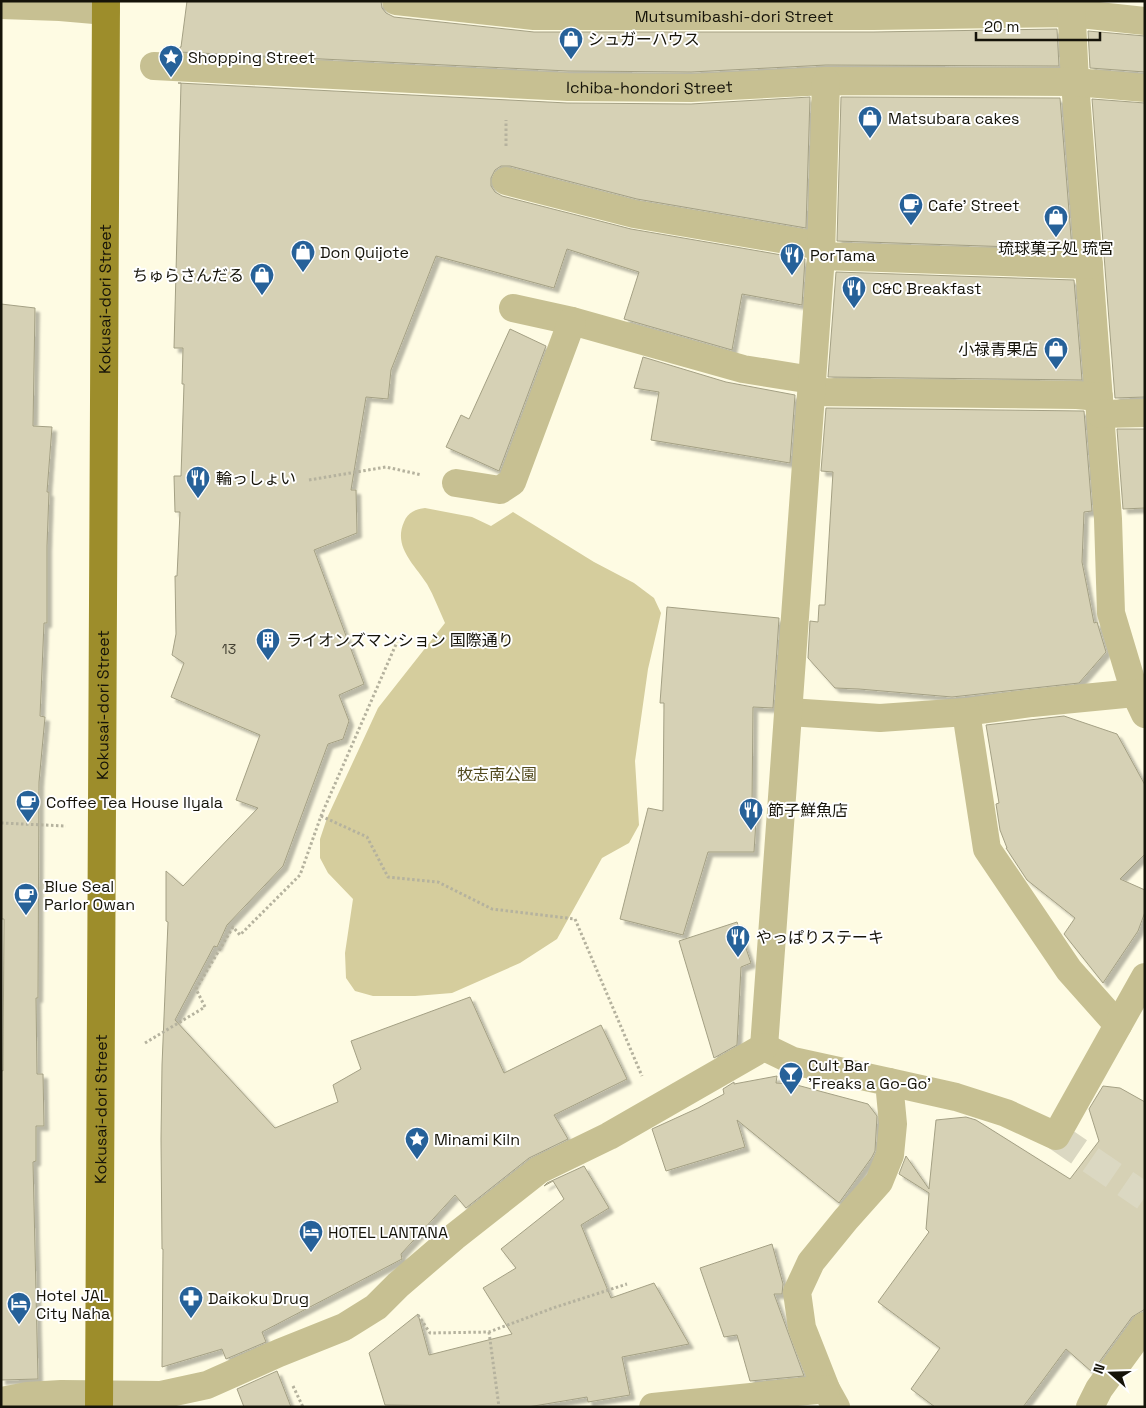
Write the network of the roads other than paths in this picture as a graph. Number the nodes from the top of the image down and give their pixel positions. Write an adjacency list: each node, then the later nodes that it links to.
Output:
1 (396, 1): 4 (street, Mutsumibashi-dori Street)
2 (1, 5): 3 (street)
3 (106, 6): 30 (main road, Kokusai-dori Street)
4 (492, 6): 5 (street, Mutsumibashi-dori Street)
5 (1071, 7): 6 (street, Mutsumibashi-dori Street); 9 (street)
6 (1145, 21)
7 (154, 66): 8 (street, Ichiba-hondori Street)
8 (826, 81): 9 (street, Ichiba-hondori Street); 12 (street)
9 (1075, 82): 10 (street, Ichiba-hondori Street); 13 (street)
10 (1145, 88)
11 (506, 181): 12 (street)
12 (821, 251): 13 (street); 16 (street)
13 (1089, 265): 17 (street)
14 (513, 308): 15 (street)
15 (572, 321): 16 (street); 19 (street)
16 (812, 386): 17 (street); 21 (street)
17 (1100, 405): 18 (street); 20 (street)
18 (1145, 413)
19 (456, 483)
20 (1140, 704): 22 (street)
21 (789, 712): 22 (street); 25 (street)
22 (966, 712): 24 (street)
23 (1145, 977): 24 (street)
24 (1118, 1025): 26 (street)
25 (764, 1047): 26 (street); 30 (street)
26 (889, 1082): 28 (street)
27 (1145, 1326): 32 (street)
28 (831, 1398): 31 (street)
29 (1, 1401): 30 (street)
30 (99, 1401)
31 (653, 1407)
32 (1090, 1407)

